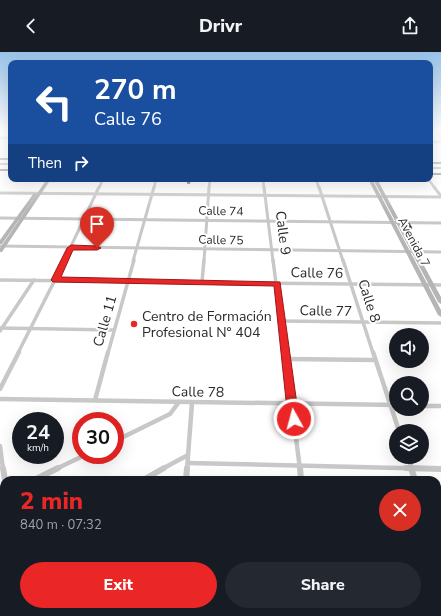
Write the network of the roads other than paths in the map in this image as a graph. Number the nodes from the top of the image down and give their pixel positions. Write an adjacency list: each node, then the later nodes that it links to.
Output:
1 (44, 182): 12 (main road)
2 (47, 182): 12 (main road)
3 (102, 182): 13 (street)
4 (155, 182): 14 (street, Calle 11)
5 (210, 182): 15 (street)
6 (264, 182): 16 (street, Calle 9)
7 (317, 182): 17 (street, Calle 8)
8 (372, 182): 18 (main road, Avenida 7)
9 (376, 182): 18 (main road, Avenida 7)
10 (430, 182): 19 (street)
11 (0, 193): 12 (street)
12 (38, 193): 13 (street); 21 (main road); 22 (main road)
13 (97, 194): 14 (street); 23 (street)
14 (152, 194): 15 (street); 24 (street, Calle 11)
15 (208, 194): 16 (street); 25 (street)
16 (266, 195): 17 (street); 26 (street, Calle 9)
17 (321, 196): 18 (street); 27 (street, Calle 8)
18 (381, 196): 19 (street); 28 (main road, Avenida 7)
19 (441, 196)
20 (0, 218): 21 (street, Calle 74)
21 (17, 218): 22 (street, Calle 74); 30 (main road)
22 (23, 218): 23 (street, Calle 74); 30 (main road)
23 (85, 219): 24 (street, Calle 74); 31 (street)
24 (144, 220): 25 (street, Calle 74); 32 (street, Calle 11)
25 (206, 220): 26 (street, Calle 74); 33 (street)
26 (269, 221): 27 (street, Calle 74); 34 (street, Calle 9)
27 (330, 222): 28 (street, Calle 74); 35 (street, Calle 8)
28 (395, 222): 29 (street, Calle 74); 37 (main road, Avenida 7); 38 (main road, Avenida 7)
29 (441, 223)
30 (1, 245): 31 (street, Calle 75); 36 (main road)
31 (71, 248): 32 (street, Calle 75); 42 (street)
32 (136, 248): 33 (street, Calle 75); 43 (street, Calle 11)
33 (204, 249): 34 (street, Calle 75); 44 (street)
34 (273, 250): 35 (street, Calle 75); 45 (street, Calle 9)
35 (339, 250): 37 (street, Calle 75); 46 (street, Calle 8)
36 (0, 251)
37 (408, 251): 38 (street, Calle 75); 47 (main road, Avenida 7)
38 (414, 251): 39 (street, Calle 75); 47 (main road, Avenida 7)
39 (441, 252)
40 (0, 280): 41 (street, Calle 76)
41 (34, 280): 42 (street, Calle 76); 54 (street)
42 (55, 280): 43 (street, Calle 76); 55 (street)
43 (127, 281): 44 (street, Calle 76); 56 (street, Calle 11)
44 (202, 282): 45 (street, Calle 76)
45 (277, 284): 46 (street, Calle 76); 51 (street, Calle 9)
46 (350, 284): 47 (street, Calle 76); 52 (street, Calle 8)
47 (429, 285): 48 (street, Calle 76); 49 (main road, Avenida 7); 50 (main road, Avenida 7)
48 (441, 285)
49 (441, 302)
50 (441, 315)
51 (282, 321): 52 (street, Calle 77); 57 (street, Calle 9)
52 (363, 322): 53 (street, Calle 77); 58 (street, Calle 8)
53 (441, 323)
54 (1, 329): 55 (street)
55 (30, 329): 56 (street); 59 (street)
56 (113, 330): 61 (street, Calle 11)
57 (286, 359): 58 (street); 65 (street, Calle 9)
58 (375, 360): 63 (street, Calle 8)
59 (0, 389)
60 (0, 400): 61 (street, Calle 78)
61 (94, 400): 62 (street, Calle 78)
62 (179, 402): 64 (street, Calle 78); 69 (street)
63 (389, 402)
64 (192, 403): 65 (street, Calle 78); 71 (street)
65 (292, 404): 66 (street, Calle 78); 76 (street, Calle 9)
66 (389, 405)
67 (429, 406): 68 (street)
68 (441, 406)
69 (124, 437)
70 (0, 446): 73 (street)
71 (188, 455): 74 (street); 81 (street)
72 (72, 461): 80 (street)
73 (1, 463): 79 (street)
74 (188, 463): 76 (street); 82 (street)
75 (411, 464): 77 (street)
76 (300, 465): 77 (street); 83 (street, Calle 9)
77 (412, 468): 78 (street); 84 (street)
78 (441, 469)
79 (4, 476)
80 (42, 476)
81 (151, 476)
82 (186, 476)
83 (301, 476)
84 (414, 476)

